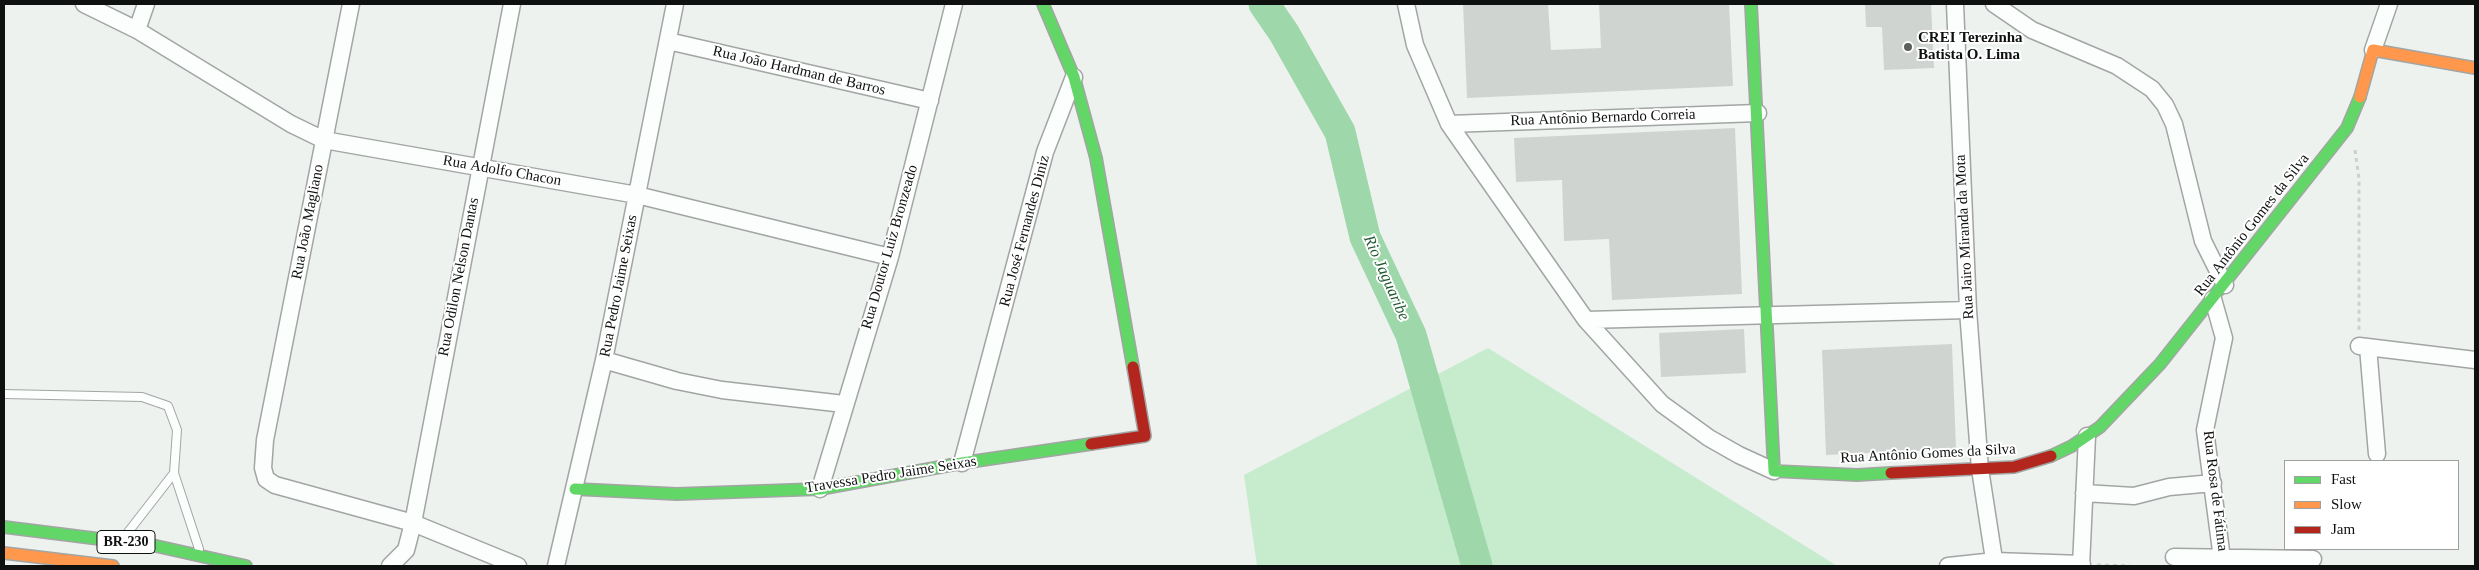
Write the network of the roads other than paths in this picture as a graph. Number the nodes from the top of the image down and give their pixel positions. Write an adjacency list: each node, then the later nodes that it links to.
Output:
1 (84, 4): 14 (street, Rua Adolfo Chacon)
2 (146, 4): 14 (street)
3 (351, 4): 22 (street, Rua João Magliano)
4 (512, 4): 23 (street, Rua Odilon Nelson Dantas)
5 (674, 4): 15 (street, Rua Pedro Jaime Seixas)
6 (968, 4): 13 (street)
7 (1043, 4): 18 (main road)
8 (1406, 4): 21 (street)
9 (1751, 4): 20 (main road)
10 (1955, 4): 28 (street, Rua Jairo Miranda da Mota)
11 (1994, 4): 26 (street)
12 (2389, 4): 16 (street)
13 (953, 10): 19 (street, Rua Doutor Luiz Bronzeado)
14 (137, 30): 22 (street, Rua Adolfo Chacon)
15 (668, 41): 19 (street, Rua João Hardman de Barros); 24 (street, Rua Pedro Jaime Seixas)
16 (2373, 50): 17 (main road); 26 (main road, Rua Antônio Gomes da Silva)
17 (2475, 68)
18 (1074, 77): 37 (street, Rua José Fernandes Diniz); 37 (main road, Travessa Pedro Jaime Seixas)
19 (930, 101): 25 (street, Rua Doutor Luiz Bronzeado)
20 (1758, 113): 21 (street, Rua Antônio Bernardo Correia); 29 (main road)
21 (1449, 124): 30 (street)
22 (324, 140): 23 (street, Rua Adolfo Chacon); 45 (street, Rua João Magliano)
23 (480, 166): 24 (street, Rua Adolfo Chacon); 45 (street, Rua Odilon Nelson Dantas)
24 (637, 195): 25 (street, Rua Adolfo Chacon); 31 (street, Rua Pedro Jaime Seixas)
25 (890, 257): 34 (street, Rua Doutor Luiz Bronzeado)
26 (2225, 284): 27 (main road, Rua Antônio Gomes da Silva)
27 (2213, 299): 35 (main road, Rua Antônio Gomes da Silva); 41 (street, Rua Rosa de Fátima)
28 (1968, 310): 29 (street); 38 (street, Rua Jairo Miranda da Mota)
29 (1768, 314): 30 (street); 39 (main road)
30 (1586, 320): 39 (street)
31 (604, 360): 34 (street); 42 (street, Rua Pedro Jaime Seixas)
32 (2475, 360): 36 (street)
33 (4, 394): 40 (lane)
34 (844, 404): 43 (street, Rua Doutor Luiz Bronzeado)
35 (2087, 436): 38 (main road, Rua Antônio Gomes da Silva); 44 (street)
36 (2377, 454)
37 (962, 463): 43 (main road, Travessa Pedro Jaime Seixas)
38 (1980, 469): 39 (main road, Rua Antônio Gomes da Silva); 54 (street, Rua Jairo Miranda da Mota)
39 (1774, 470)
40 (174, 472): 47 (lane); 50 (lane)
41 (2213, 483): 44 (street); 53 (street, Rua Rosa de Fátima)
42 (575, 489): 43 (main road, Travessa Pedro Jaime Seixas); 61 (street, Rua Pedro Jaime Seixas)
43 (820, 490)
44 (2084, 493): 55 (street)
45 (413, 523): 48 (street, Rua Odilon Nelson Dantas); 60 (street, Rua João Magliano)
46 (4, 527): 47 (main road, BR-230)
47 (121, 542): 50 (main road, BR-230)
48 (406, 550): 58 (street); 59 (street)
49 (4, 552): 56 (main road, BR-230)
50 (201, 556): 57 (main road, BR-230)
51 (2174, 557): 53 (street)
52 (2313, 559): 53 (street)
53 (2223, 562)
54 (1995, 564): 55 (street); 62 (street)
55 (2082, 565)
56 (113, 566)
57 (246, 566)
58 (390, 566)
59 (412, 566)
60 (518, 566)
61 (556, 566)
62 (1948, 566)

